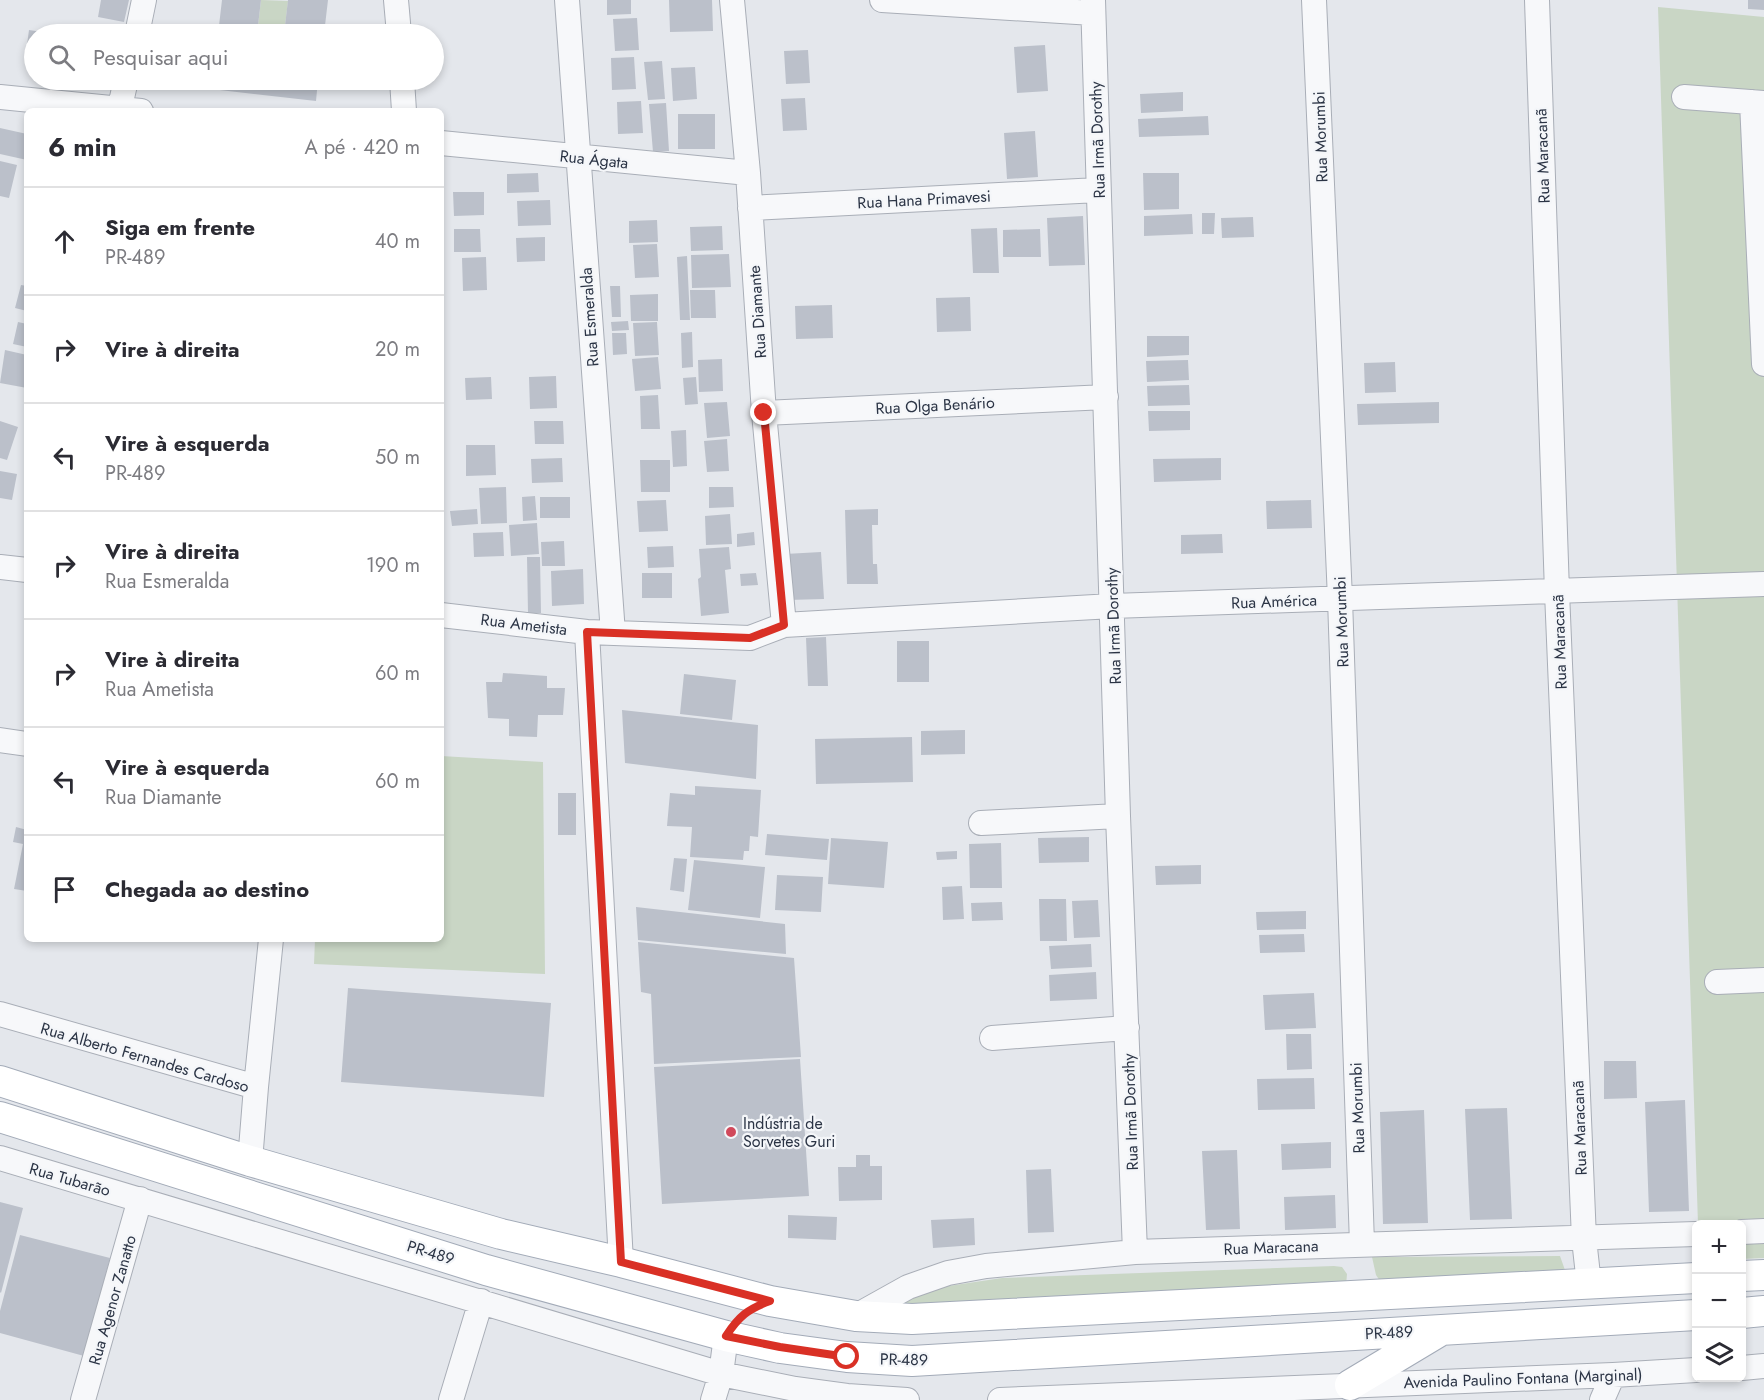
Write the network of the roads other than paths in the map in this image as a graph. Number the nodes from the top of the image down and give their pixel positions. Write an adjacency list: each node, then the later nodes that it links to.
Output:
1 (144, 0): 9 (street)
2 (396, 0): 10 (street)
3 (567, 0): 20 (street, Rua Esmeralda)
4 (732, 0): 21 (street, Rua Diamante)
5 (882, 0): 8 (street)
6 (1314, 0): 31 (street, Rua Morumbi)
7 (1537, 0): 30 (street, Rua Maracanã)
8 (1093, 6): 22 (street, Rua Irmã Dorothy)
9 (139, 24)
10 (398, 24)
11 (126, 90): 17 (street)
12 (403, 90): 18 (street)
13 (0, 97): 16 (street)
14 (1684, 97): 15 (street)
15 (1758, 102): 24 (street)
16 (107, 108)
17 (127, 108)
18 (404, 108)
19 (444, 143): 20 (street, Rua Ágata)
20 (577, 158): 21 (street, Rua Ágata); 36 (street, Rua Esmeralda)
21 (748, 174): 23 (street, Rua Diamante)
22 (1098, 190): 23 (street, Rua Hana Primavesi); 25 (street, Rua Irmã Dorothy)
23 (750, 208): 26 (street, Rua Diamante)
24 (1764, 364)
25 (1106, 397): 26 (street, Rua Olga Benário); 32 (street, Rua Irmã Dorothy)
26 (764, 413): 34 (street, Rua Diamante)
27 (0, 567): 28 (street)
28 (24, 568)
29 (1764, 584): 30 (street, Rua América)
30 (1557, 592): 31 (street, Rua América); 56 (street, Rua Maracanã)
31 (1340, 599): 32 (street, Rua América); 57 (street, Rua Morumbi)
32 (1112, 606): 34 (street, Rua América); 39 (street, Rua Irmã Dorothy)
33 (444, 615): 35 (street, Rua Ametista)
34 (784, 625): 36 (street, Rua Ametista)
35 (587, 632): 36 (street, Rua Ametista); 59 (street)
36 (613, 633)
37 (0, 740): 38 (street)
38 (24, 744)
39 (1118, 816): 40 (street); 45 (street, Rua Irmã Dorothy)
40 (981, 823)
41 (271, 942): 48 (street)
42 (1764, 980): 43 (street)
43 (1717, 982)
44 (0, 1014): 48 (street, Rua Alberto Fernandes Cardoso)
45 (1127, 1028): 46 (street); 58 (street, Rua Irmã Dorothy)
46 (992, 1038)
47 (0, 1081): 51 (main road)
48 (256, 1087): 51 (street, Rua Alberto Fernandes Cardoso)
49 (0, 1117): 71 (main road, PR-489 / PR-489)
50 (0, 1158): 52 (street, Rua Tubarão)
51 (250, 1161): 59 (main road)
52 (140, 1199): 64 (street, Rua Tubarão); 78 (street, Rua Agenor Zanatto)
53 (1764, 1231): 54 (street)
54 (1746, 1232)
55 (1692, 1234): 56 (street, Rua Maracana)
56 (1584, 1239): 57 (street, Rua Maracana); 63 (street, Rua Maracanã)
57 (1362, 1244): 58 (street, Rua Maracana)
58 (1135, 1252): 69 (street, Rua Maracana)
59 (621, 1262): 65 (main road)
60 (1764, 1275): 61 (main road)
61 (1746, 1276)
62 (1692, 1278): 63 (main road)
63 (1589, 1284): 69 (main road)
64 (481, 1301): 75 (street, Rua Tubarão); 79 (street)
65 (770, 1301): 69 (main road); 71 (main road)
66 (1764, 1311): 67 (main road)
67 (1746, 1313)
68 (1692, 1315): 70 (main road, PR-489 / PR-489)
69 (856, 1316)
70 (1444, 1329): 71 (main road, PR-489 / PR-489); 77 (main road)
71 (726, 1336): 75 (street)
72 (1764, 1366): 73 (street)
73 (1746, 1368)
74 (1692, 1370): 76 (street, Avenida Paulino Fontana (Marginal))
75 (721, 1374): 80 (street); 81 (street, Rua Tubarão)
76 (1613, 1376): 77 (street, Avenida Paulino Fontana (Marginal)); 83 (street)
77 (1347, 1393): 82 (street, Avenida Paulino Fontana (Marginal))
78 (83, 1400)
79 (451, 1400)
80 (713, 1400)
81 (907, 1400)
82 (1000, 1400)
83 (1602, 1400)

